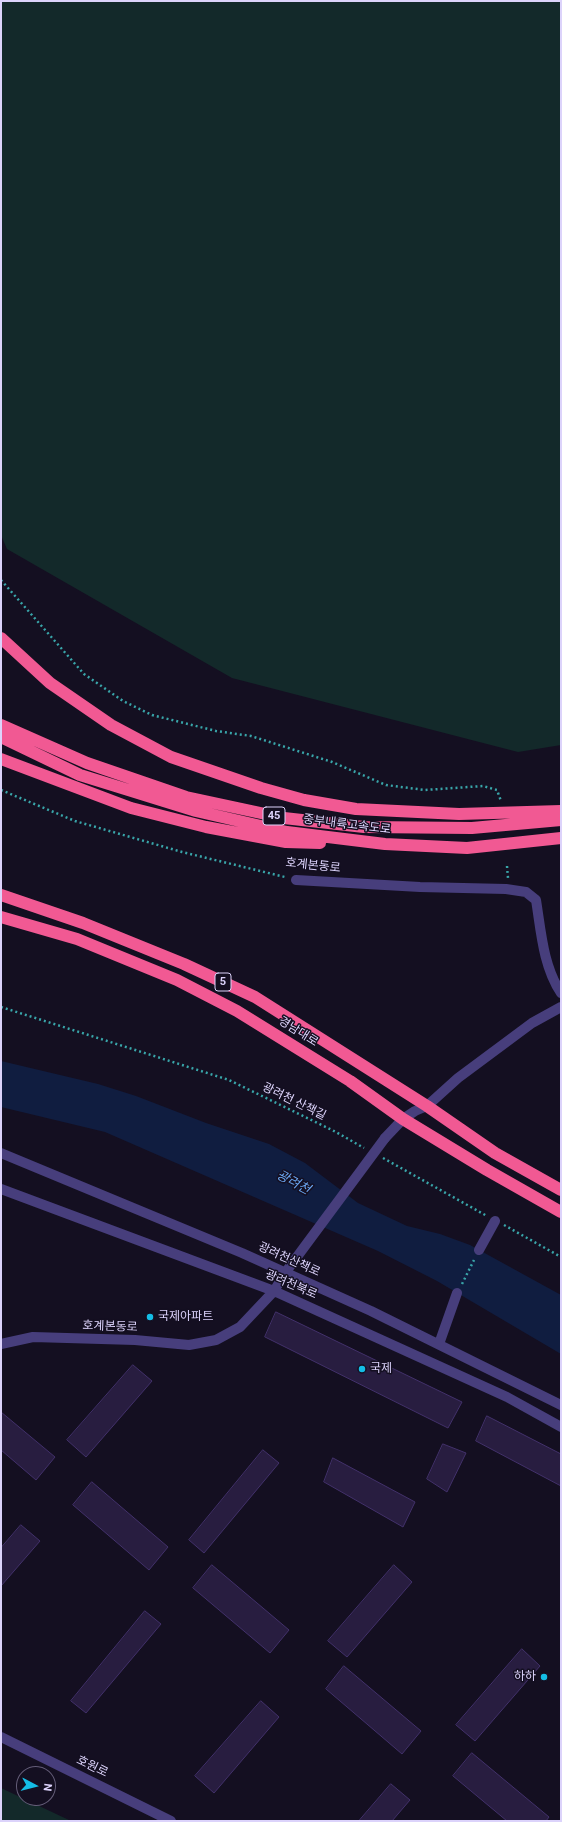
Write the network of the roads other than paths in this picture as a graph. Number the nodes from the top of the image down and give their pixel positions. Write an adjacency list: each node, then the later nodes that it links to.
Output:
1 (1, 638): 5 (highway)
2 (1, 725): 6 (highway, 중부내륙고속도로 / 45)
3 (1, 737): 8 (highway, 중부내륙고속도로 / 45)
4 (1, 759): 8 (highway)
5 (561, 810)
6 (561, 820)
7 (561, 838): 8 (highway, 중부내륙고속도로 / 45)
8 (385, 844)
9 (296, 880): 12 (street, 호계본동로)
10 (1, 895): 14 (highway, 경남대로 / 5)
11 (1, 916): 15 (highway, 경남대로 / 5)
12 (561, 993)
13 (561, 1006): 14 (street)
14 (427, 1106): 15 (street, 호계본동로); 18 (highway, 경남대로 / 5)
15 (403, 1119): 19 (highway, 경남대로 / 5); 22 (street, 호계본동로, bridge)
16 (1, 1153): 22 (street, 광려천산책로)
17 (1, 1189): 23 (street, 광려천북로)
18 (561, 1190)
19 (561, 1212)
20 (495, 1221): 21 (street)
21 (479, 1250)
22 (285, 1273): 23 (street, 호계본동로); 26 (street, 광려천산책로)
23 (274, 1291): 25 (street, 호계본동로); 28 (street, 광려천북로)
24 (457, 1293): 26 (street)
25 (1, 1344)
26 (439, 1344): 27 (street, 광려천산책로)
27 (561, 1405)
28 (561, 1427)
29 (1, 1737): 30 (street, 호원로)
30 (172, 1821)

